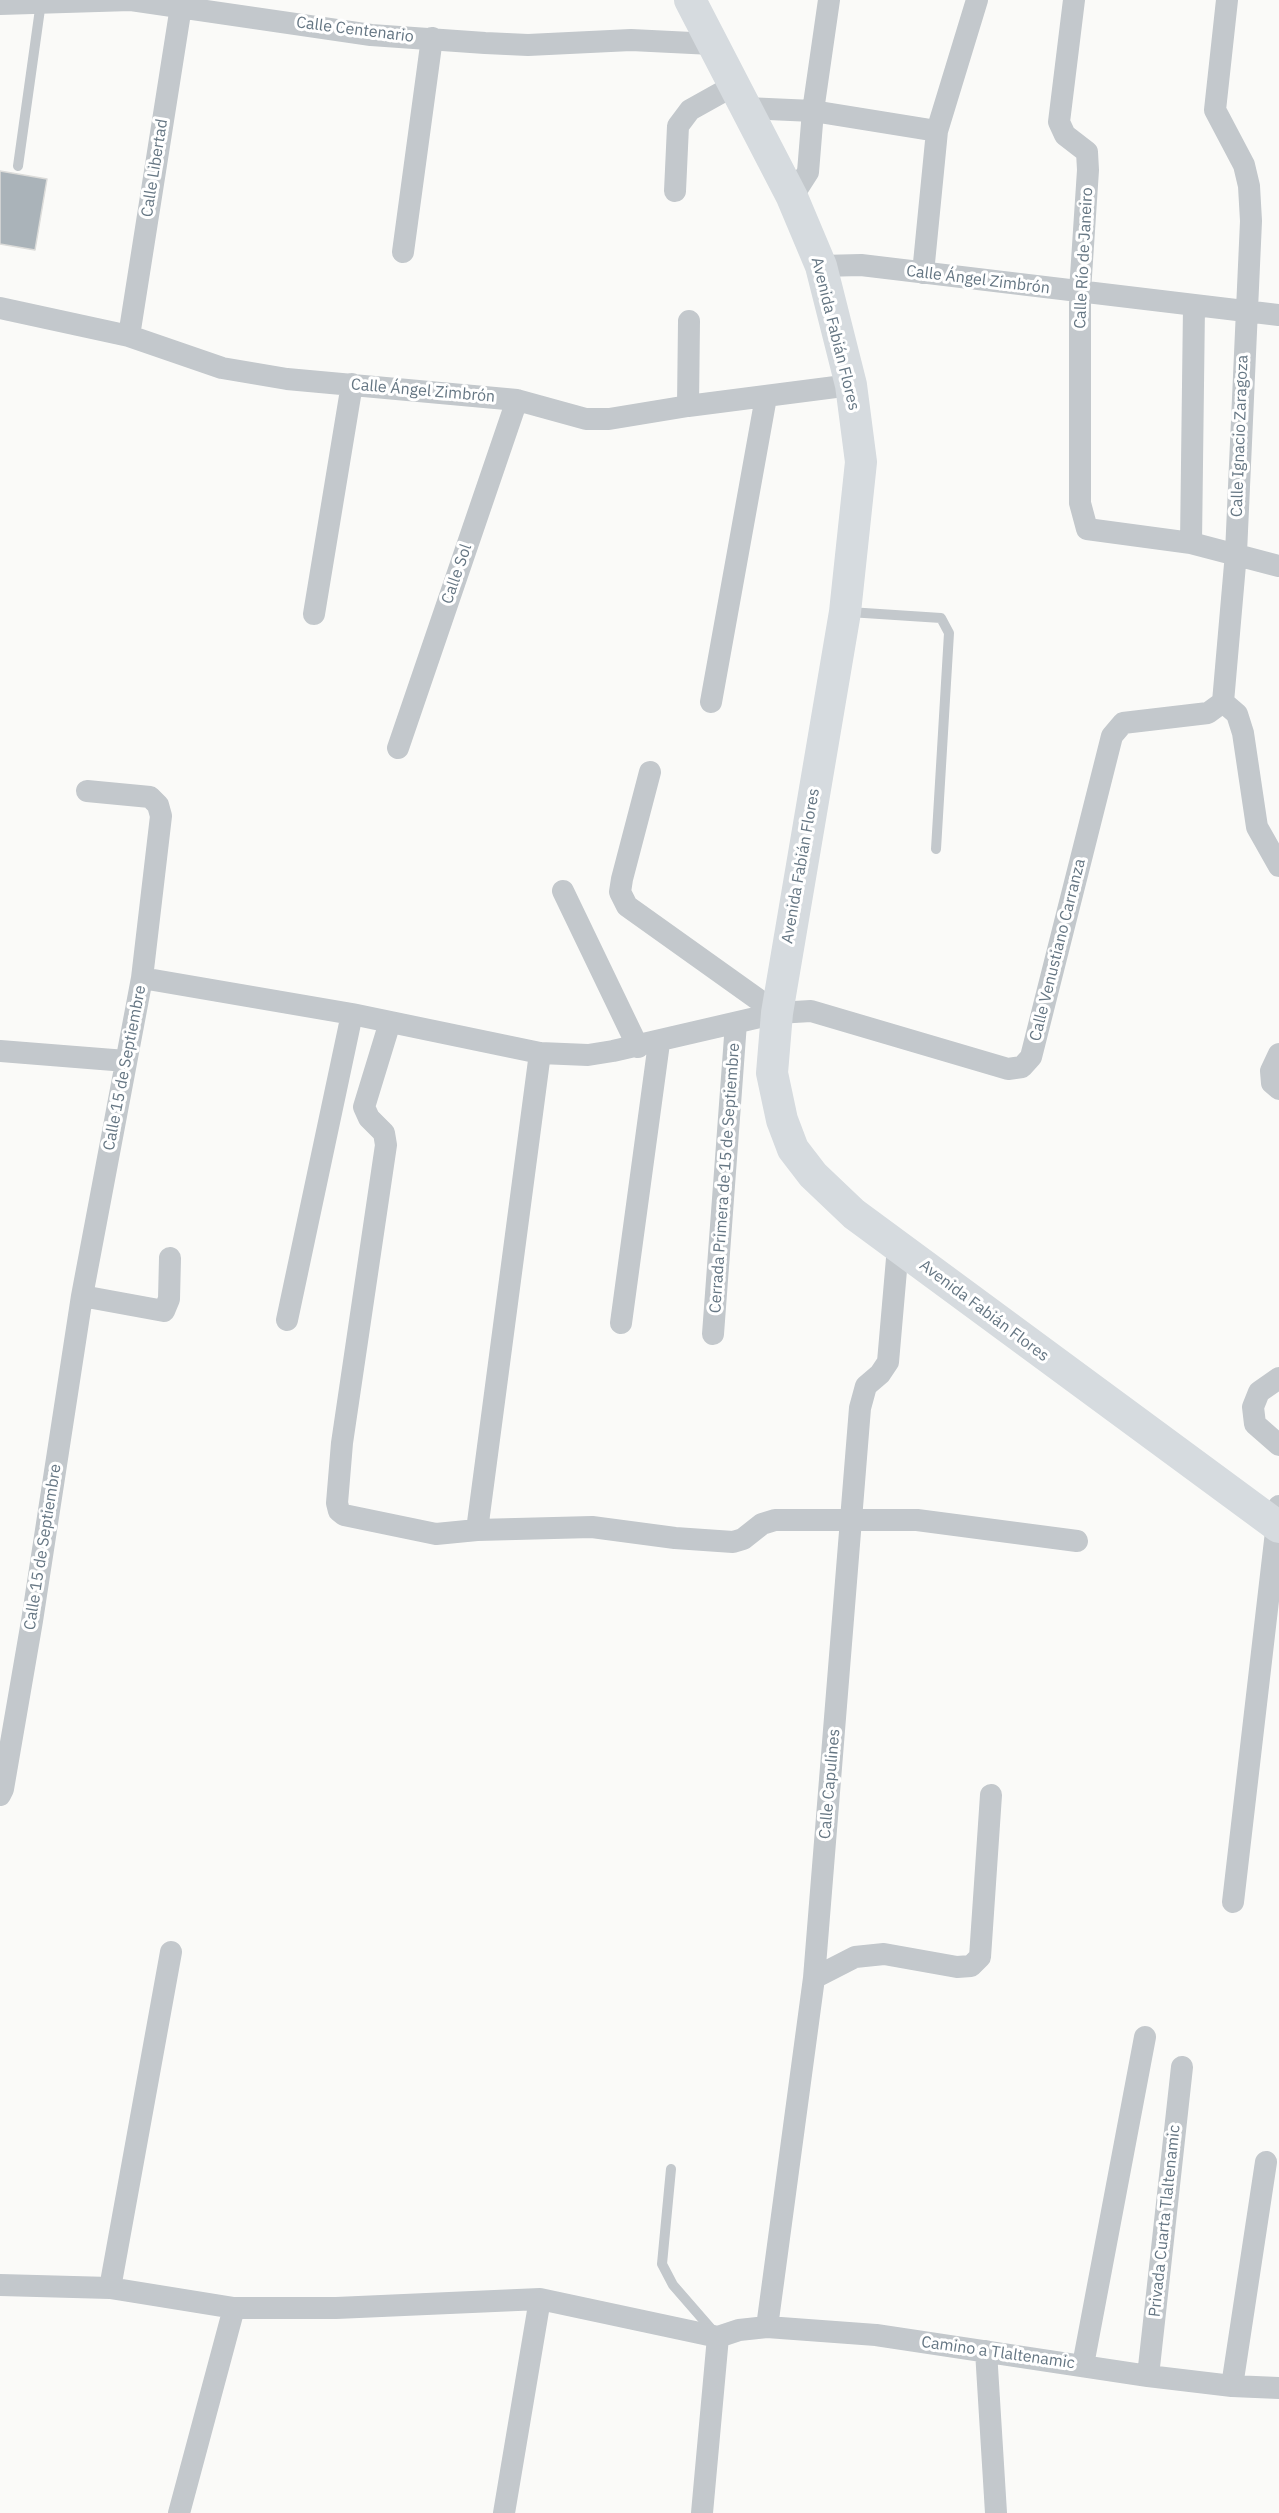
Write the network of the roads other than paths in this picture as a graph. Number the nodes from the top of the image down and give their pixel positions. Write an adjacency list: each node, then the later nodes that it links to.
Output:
1 (690, 0): 10 (main road, Avenida Fabián Flores)
2 (829, 0): 12 (street)
3 (976, 0): 13 (street)
4 (1074, 0): 20 (street, Calle Río de Janeiro)
5 (1227, 0): 23 (street, Calle Ignacio Zaragoza)
6 (41, 2): 7 (street, Calle Centenario); 8 (street, Calle Centenario); 14 (lane)
7 (181, 3): 9 (street, Calle Centenario); 26 (street, Calle Libertad)
8 (0, 4)
9 (432, 38): 10 (street, Calle Centenario); 17 (street)
10 (712, 44): 11 (main road, Avenida Fabián Flores)
11 (740, 97): 12 (street); 15 (street); 16 (main road, Avenida Fabián Flores)
12 (813, 111): 13 (street); 16 (street)
13 (937, 131): 19 (street)
14 (18, 166)
15 (675, 191)
16 (792, 197): 18 (main road, Avenida Fabián Flores)
17 (403, 252)
18 (821, 266): 19 (street, Calle Ángel Zimbrón); 28 (main road, Avenida Fabián Flores)
19 (923, 273): 20 (street, Calle Ángel Zimbrón)
20 (1080, 291): 21 (street, Calle Ángel Zimbrón); 32 (street, Calle Río de Janeiro)
21 (1194, 306): 23 (street, Calle Ángel Zimbrón); 32 (street)
22 (0, 308): 26 (street, Calle Ángel Zimbrón)
23 (1245, 310): 24 (street, Calle Ángel Zimbrón); 33 (street, Calle Ignacio Zaragoza)
24 (1279, 315)
25 (689, 321): 31 (street)
26 (129, 336): 27 (street, Calle Ángel Zimbrón)
27 (352, 384): 30 (street, Calle Ángel Zimbrón); 36 (street)
28 (851, 385): 29 (street, Calle Ángel Zimbrón); 35 (main road, Avenida Fabián Flores)
29 (766, 397): 31 (street, Calle Ángel Zimbrón); 37 (street)
30 (517, 400): 31 (street, Calle Ángel Zimbrón); 39 (street, Calle Sol)
31 (688, 406)
32 (1191, 543): 33 (street)
33 (1236, 553): 34 (street); 38 (street, Calle Ignacio Zaragoza)
34 (1279, 566)
35 (845, 612): 42 (lane); 46 (main road, Avenida Fabián Flores)
36 (314, 614)
37 (711, 702)
38 (1223, 702): 43 (street); 46 (street, Calle Venustiano Carranza)
39 (398, 748)
40 (650, 772): 46 (street)
41 (87, 791): 45 (street)
42 (936, 849)
43 (1279, 866)
44 (563, 891): 50 (street)
45 (142, 978): 47 (street, Calle 15 de Septiembre); 54 (street, Calle 15 de Septiembre)
46 (777, 1013): 49 (street, Calle 15 de Septiembre); 56 (main road, Avenida Fabián Flores)
47 (352, 1014): 48 (street, Calle 15 de Septiembre); 59 (street)
48 (390, 1022): 52 (street, Calle 15 de Septiembre); 66 (street)
49 (736, 1023): 50 (street, Calle 15 de Septiembre); 61 (street, Cerrada Primera de 15 de Septiembre)
50 (649, 1045): 52 (street, Calle 15 de Septiembre); 60 (street)
51 (0, 1051): 54 (street)
52 (540, 1053): 66 (street)
53 (1279, 1054): 55 (street)
54 (126, 1061): 58 (street, Calle 15 de Septiembre)
55 (1279, 1089)
56 (898, 1247): 64 (main road, Avenida Fabián Flores); 65 (street, Calle Capulines)
57 (170, 1258): 58 (street)
58 (82, 1296): 68 (street, Calle 15 de Septiembre)
59 (286, 1320)
60 (621, 1323)
61 (713, 1334)
62 (1279, 1378): 63 (street)
63 (1279, 1445)
64 (1278, 1519): 70 (street)
65 (853, 1520): 66 (street); 67 (street); 72 (street, Calle Capulines)
66 (477, 1530)
67 (1077, 1541)
68 (0, 1795)
69 (991, 1795): 72 (street)
70 (1233, 1902)
71 (171, 1952): 78 (street)
72 (814, 1978): 81 (street, Calle Capulines)
73 (1145, 2037): 84 (street)
74 (1182, 2067): 85 (street, Privada Cuarta Tlaltenamic)
75 (1266, 2162): 86 (street)
76 (671, 2169): 82 (lane)
77 (0, 2285): 78 (street)
78 (110, 2288): 80 (street)
79 (540, 2299): 80 (street); 82 (street); 89 (street)
80 (234, 2308): 88 (street)
81 (767, 2327): 82 (street, Camino a Tlaltenamic); 83 (street, Camino a Tlaltenamic)
82 (718, 2337): 90 (street)
83 (986, 2351): 84 (street, Camino a Tlaltenamic); 91 (street)
84 (1083, 2365): 85 (street, Camino a Tlaltenamic)
85 (1148, 2376): 86 (street, Camino a Tlaltenamic)
86 (1232, 2386): 87 (street, Camino a Tlaltenamic)
87 (1279, 2388)
88 (179, 2513)
89 (504, 2513)
90 (702, 2513)
91 (996, 2513)

